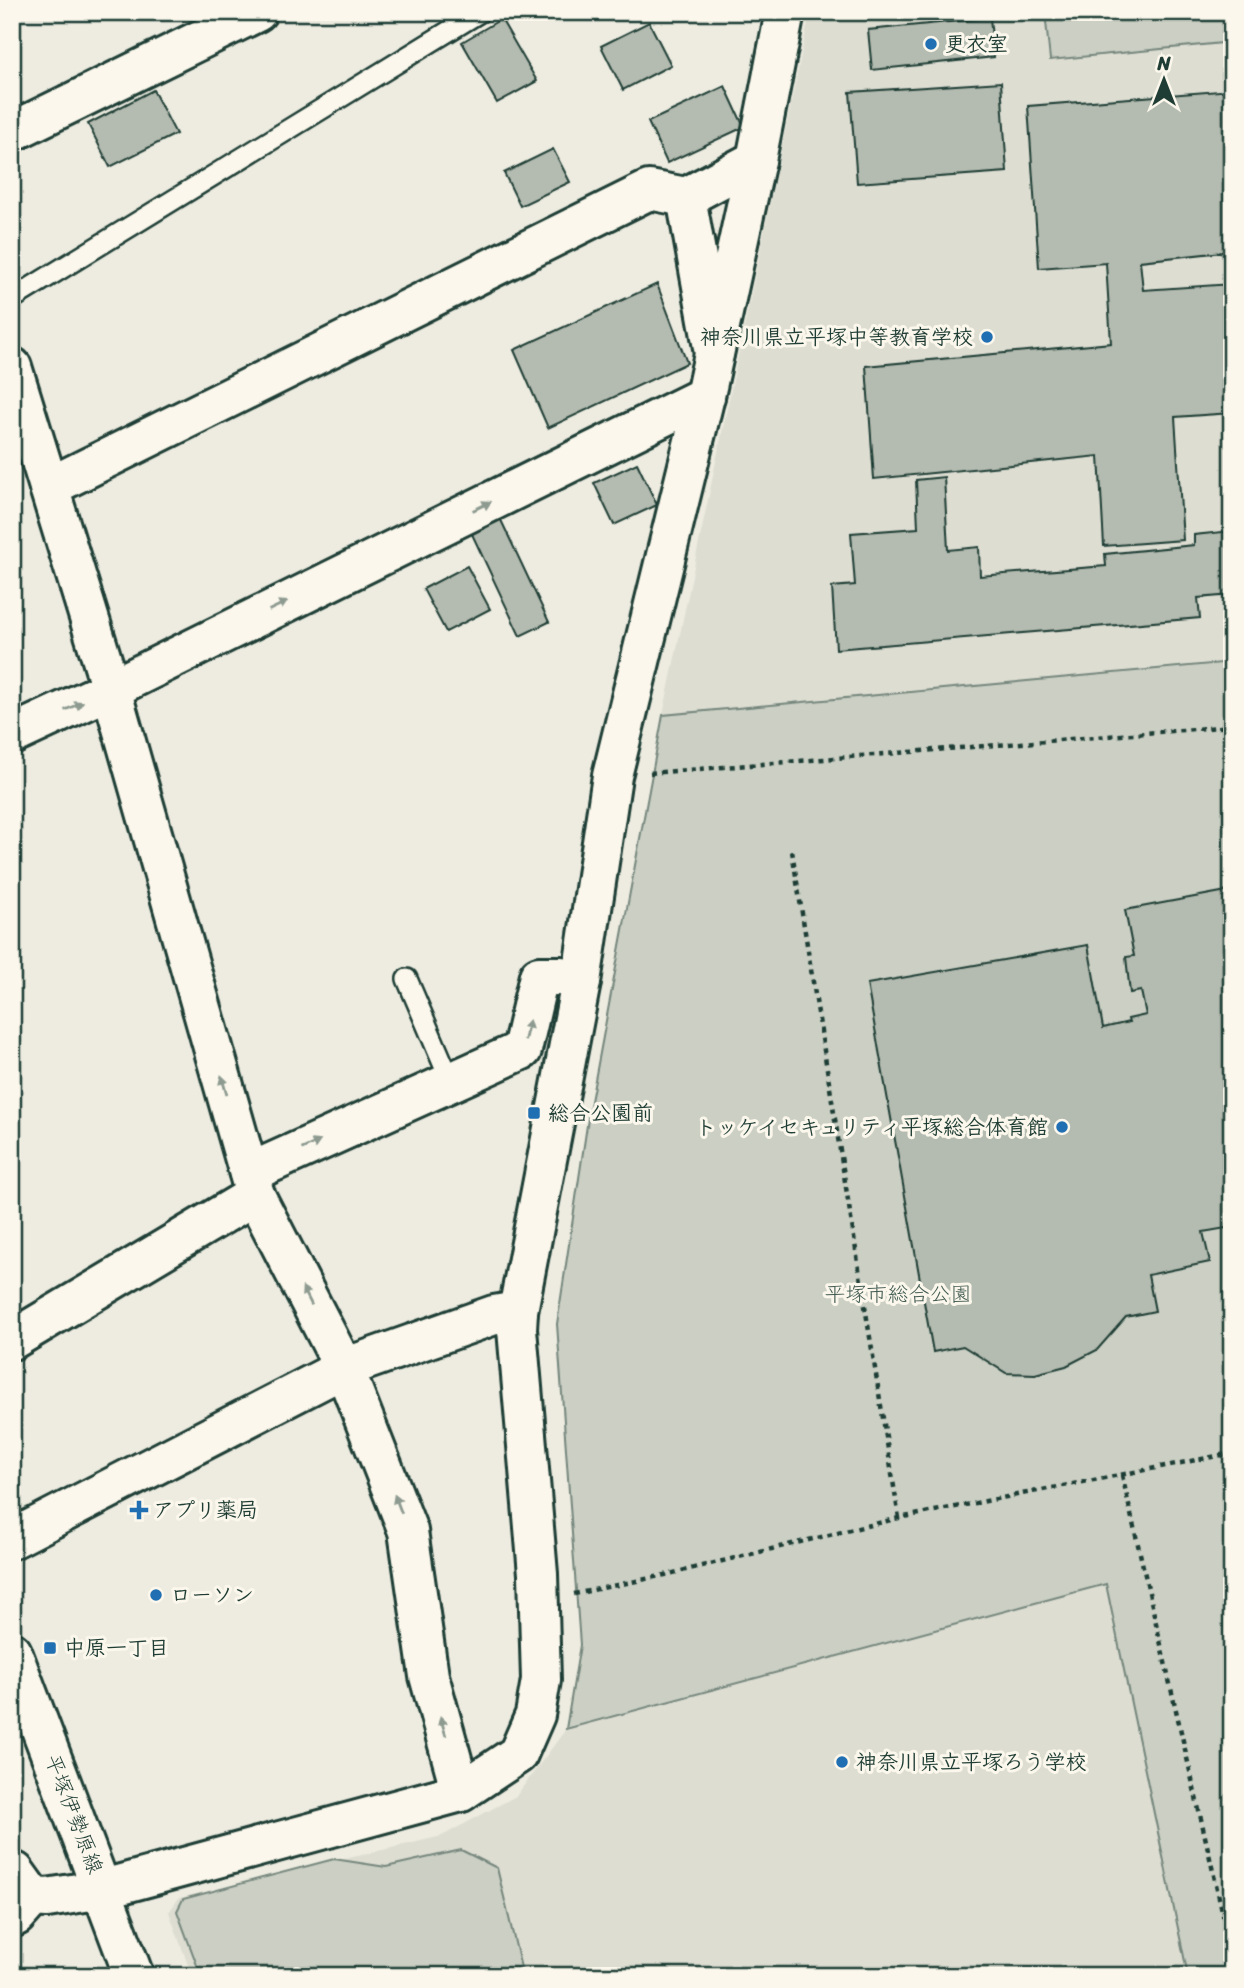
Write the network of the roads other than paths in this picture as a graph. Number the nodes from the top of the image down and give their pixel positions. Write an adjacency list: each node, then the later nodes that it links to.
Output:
1 (257, 12): 4 (street)
2 (480, 12): 7 (lane)
3 (785, 12): 5 (street)
4 (12, 132)
5 (756, 160): 6 (street); 8 (street)
6 (685, 197): 8 (street); 11 (street)
7 (12, 299)
8 (714, 353): 10 (street)
9 (12, 367): 11 (street)
10 (705, 396): 12 (street, one-way to 10); 15 (street)
11 (49, 487): 12 (street)
12 (111, 689): 13 (street, one-way to 12); 17 (street, one-way to 12)
13 (12, 736)
14 (407, 979): 16 (lane)
15 (581, 982): 16 (street, one-way to 15); 18 (street)
16 (451, 1082): 17 (street, one-way to 16)
17 (252, 1184): 19 (street); 20 (street, one-way to 17)
18 (518, 1311): 20 (street); 23 (street)
19 (12, 1340)
20 (344, 1368): 21 (street); 23 (street, one-way to 20)
21 (12, 1539)
22 (12, 1652): 24 (street, 平塚伊勢原線)
23 (461, 1792): 24 (street)
24 (103, 1889): 25 (street); 26 (street, 平塚伊勢原線)
25 (18, 1893)
26 (134, 1976)

